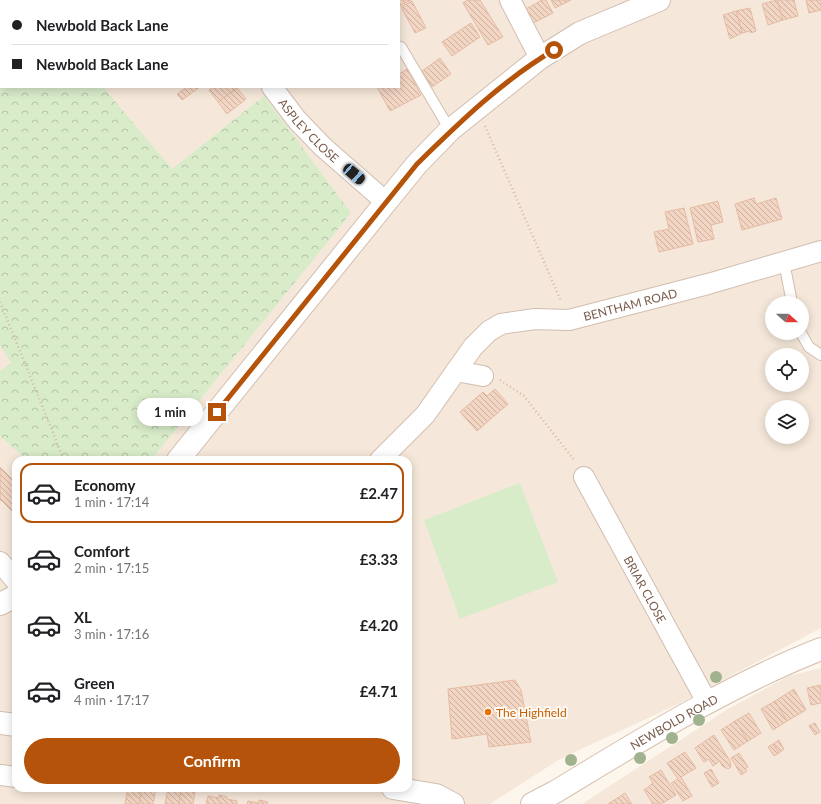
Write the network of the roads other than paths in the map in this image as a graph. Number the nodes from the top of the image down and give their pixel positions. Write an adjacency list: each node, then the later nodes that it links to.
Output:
1 (510, 0): 4 (street)
2 (659, 0): 4 (street)
3 (401, 47): 6 (lane)
4 (540, 58): 6 (street)
5 (273, 88): 7 (street, ASPLEY CLOSE)
6 (450, 130): 7 (street)
7 (386, 202): 15 (street)
8 (821, 251): 9 (street, BENTHAM ROAD)
9 (784, 262): 10 (lane); 13 (street, BENTHAM ROAD)
10 (791, 296)
11 (805, 340): 12 (lane)
12 (821, 355)
13 (456, 371): 14 (street); 16 (street, BENTHAM ROAD)
14 (483, 376)
15 (181, 456)
16 (384, 456)
17 (584, 477): 23 (street, BRIAR CLOSE)
18 (0, 562): 19 (street)
19 (12, 576)
20 (12, 598): 21 (street)
21 (0, 604)
22 (821, 649): 23 (street, NEWBOLD ROAD)
23 (707, 702): 30 (street, NEWBOLD ROAD)
24 (0, 722): 25 (street)
25 (12, 724)
26 (0, 775): 27 (street)
27 (12, 777)
28 (412, 791): 29 (street)
29 (453, 804)
30 (532, 804)

